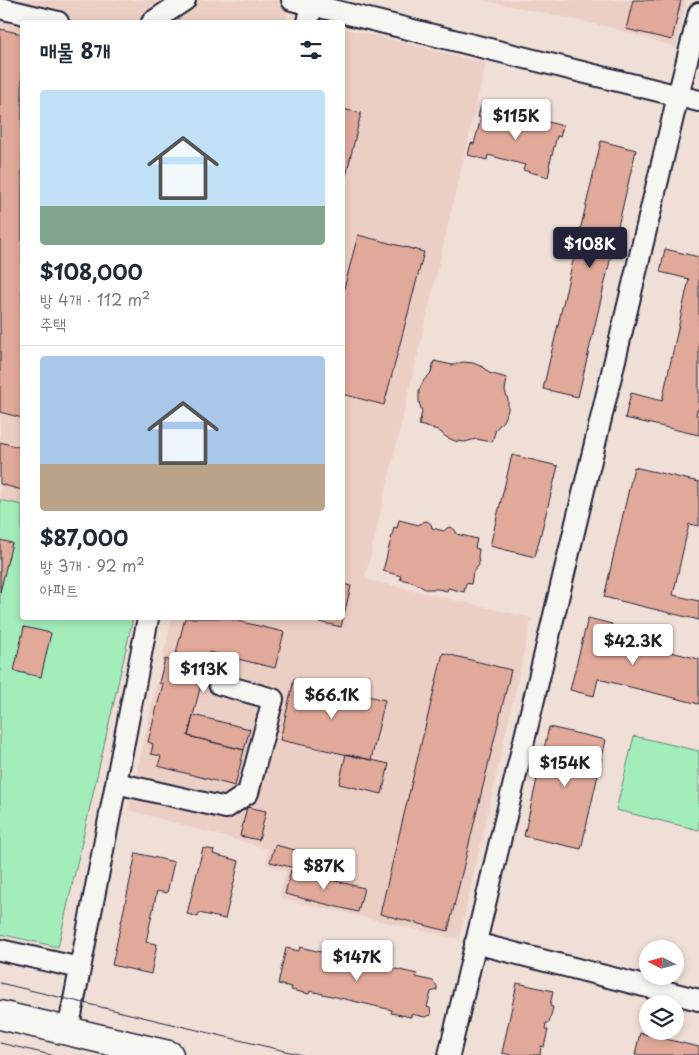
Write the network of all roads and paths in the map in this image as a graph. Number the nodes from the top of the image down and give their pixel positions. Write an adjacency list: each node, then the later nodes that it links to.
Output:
1 (185, 0): 7 (street)
2 (292, 0): 4 (street)
3 (0, 8): 6 (street)
4 (310, 14): 8 (street)
5 (699, 14): 10 (street)
6 (50, 20)
7 (155, 20)
8 (337, 20)
9 (345, 22): 10 (street)
10 (678, 96): 11 (street); 15 (street)
11 (699, 101)
12 (148, 620): 14 (street)
13 (219, 684): 14 (street)
14 (116, 783): 17 (street)
15 (475, 943): 18 (street); 22 (street)
16 (0, 950): 17 (street)
17 (80, 968): 20 (street)
18 (699, 1000)
19 (0, 1016): 20 (highway)
20 (68, 1031): 21 (highway)
21 (169, 1055)
22 (449, 1055)

